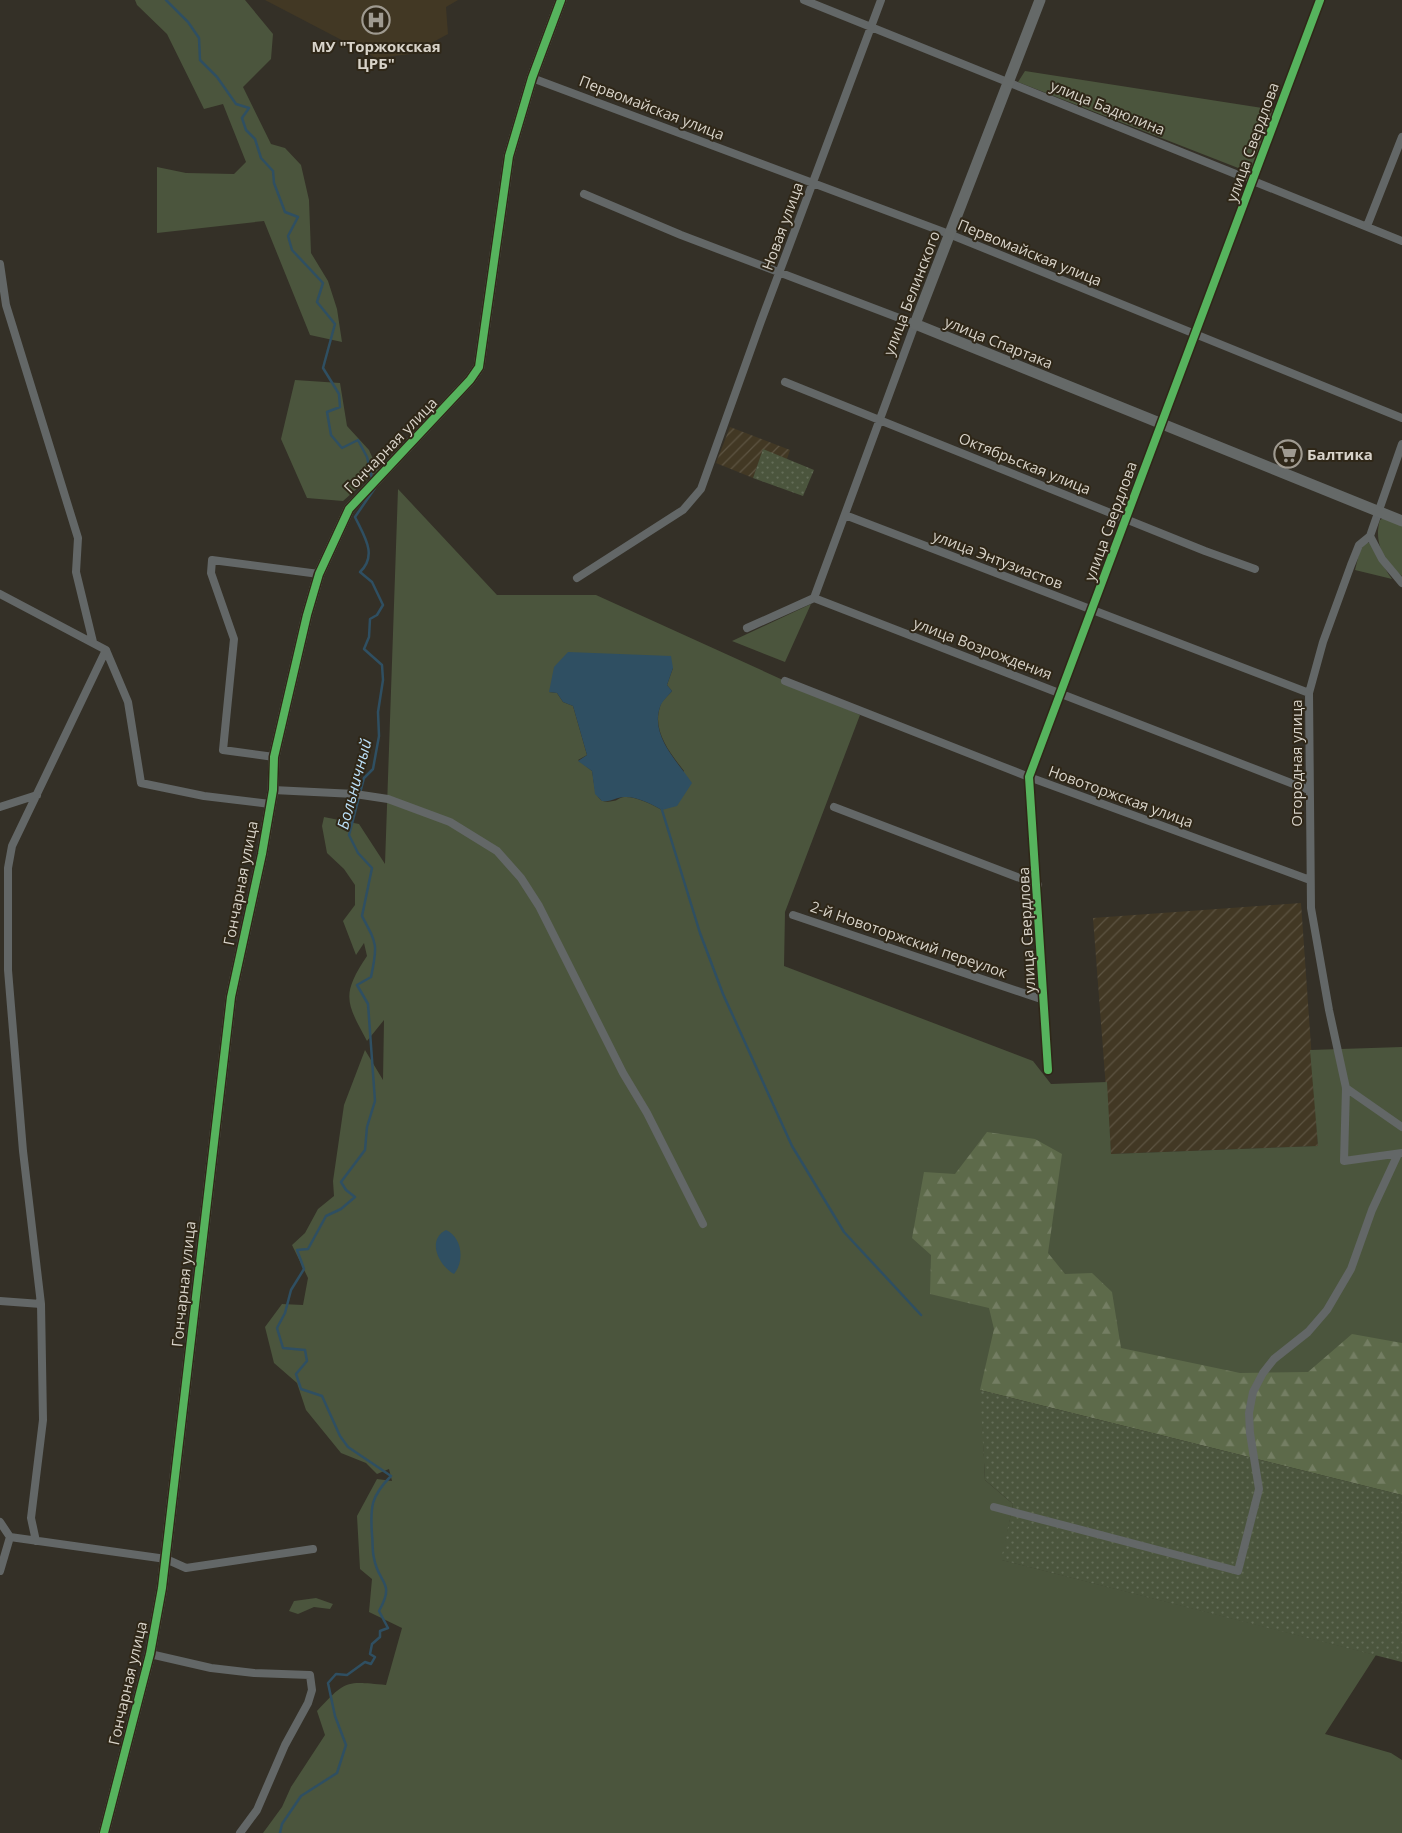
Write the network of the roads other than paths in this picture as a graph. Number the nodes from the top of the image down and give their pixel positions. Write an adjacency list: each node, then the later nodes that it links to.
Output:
1 (561, 0): 7 (street, Гончарная улица)
2 (804, 0): 6 (street, улица Бадюлина)
3 (881, 0): 6 (street, Новая улица)
4 (1040, 0): 8 (street, улица Белинского)
5 (1320, 0): 10 (street, улица Свердлова)
6 (870, 27): 8 (street, улица Бадюлина); 11 (street, Новая улица)
7 (532, 78): 11 (street, Первомайская улица); 31 (street, Гончарная улица)
8 (1010, 82): 10 (street, улица Бадюлина); 14 (street, улица Белинского)
9 (1402, 137): 13 (street)
10 (1253, 179): 13 (street, улица Бадюлина); 19 (street, улица Свердлова)
11 (813, 182): 14 (street, Первомайская улица); 17 (street, Новая улица)
12 (584, 194): 17 (street, улица Спартака)
13 (1366, 226): 15 (street, улица Бадюлина)
14 (949, 234): 18 (street, улица Белинского); 19 (street, Первомайская улица)
15 (1402, 241)
16 (0, 264): 38 (street)
17 (779, 273): 18 (street, улица Спартака); 32 (street, Новая улица)
18 (915, 324): 22 (street, улица Белинского); 23 (street, улица Спартака)
19 (1196, 333): 21 (street, Первомайская улица); 23 (street, улица Свердлова)
20 (785, 382): 22 (street, Октябрьская улица)
21 (1402, 418)
22 (879, 420): 26 (street, улица Белинского); 27 (street, Октябрьская улица)
23 (1161, 424): 25 (street, улица Спартака); 27 (street, улица Свердлова)
24 (1402, 444): 25 (street, Огородная улица)
25 (1377, 512): 28 (street, улица Спартака); 29 (street, Огородная улица)
26 (845, 515): 35 (street, улица Белинского); 36 (street, улица Энтузиастов)
27 (1126, 518): 30 (street, Октябрьская улица); 36 (street, улица Свердлова)
28 (1402, 521)
29 (1370, 536): 33 (street); 42 (street, Огородная улица)
30 (1256, 569)
31 (319, 574): 43 (street, Гончарная улица); 43 (street)
32 (577, 578)
33 (1402, 583)
34 (0, 594): 38 (street)
35 (814, 598): 37 (street); 41 (street, улица Возрождения)
36 (1092, 609): 41 (street, улица Свердлова); 42 (street, улица Энтузиастов)
37 (747, 628)
38 (93, 642): 39 (street)
39 (106, 650): 47 (street); 48 (street)
40 (785, 681): 44 (street, Новоторжская улица)
41 (1061, 693): 44 (street, улица Свердлова); 46 (street, улица Возрождения)
42 (1309, 694): 46 (street, Огородная улица)
43 (274, 757): 45 (street, Гончарная улица)
44 (1029, 777): 51 (street, Новоторжская улица); 52 (street, улица Свердлова)
45 (272, 790): 48 (street, Гончарная улица); 59 (street)
46 (1309, 790): 51 (street, Огородная улица)
47 (36, 795): 49 (street); 61 (street)
48 (270, 804): 67 (street, Гончарная улица)
49 (0, 807)
50 (834, 807): 52 (street)
51 (1310, 880): 56 (street, Огородная улица)
52 (1038, 885): 54 (street, улица Свердлова)
53 (793, 915): 54 (street, 2-й Новоторжский переулок)
54 (1044, 1000): 55 (street, улица Свердлова)
55 (1048, 1070)
56 (1346, 1088): 57 (street); 58 (street, Огородная улица)
57 (1402, 1127)
58 (1400, 1153): 62 (street)
59 (703, 1224)
60 (0, 1301): 61 (street)
61 (41, 1304): 65 (street)
62 (994, 1507)
63 (0, 1522): 64 (street)
64 (10, 1538): 65 (street); 68 (street)
65 (36, 1541): 67 (street)
66 (313, 1549): 67 (street)
67 (166, 1559): 69 (street, Гончарная улица)
68 (0, 1571)
69 (150, 1654): 70 (street, Гончарная улица); 71 (street)
70 (104, 1833)
71 (240, 1833)

